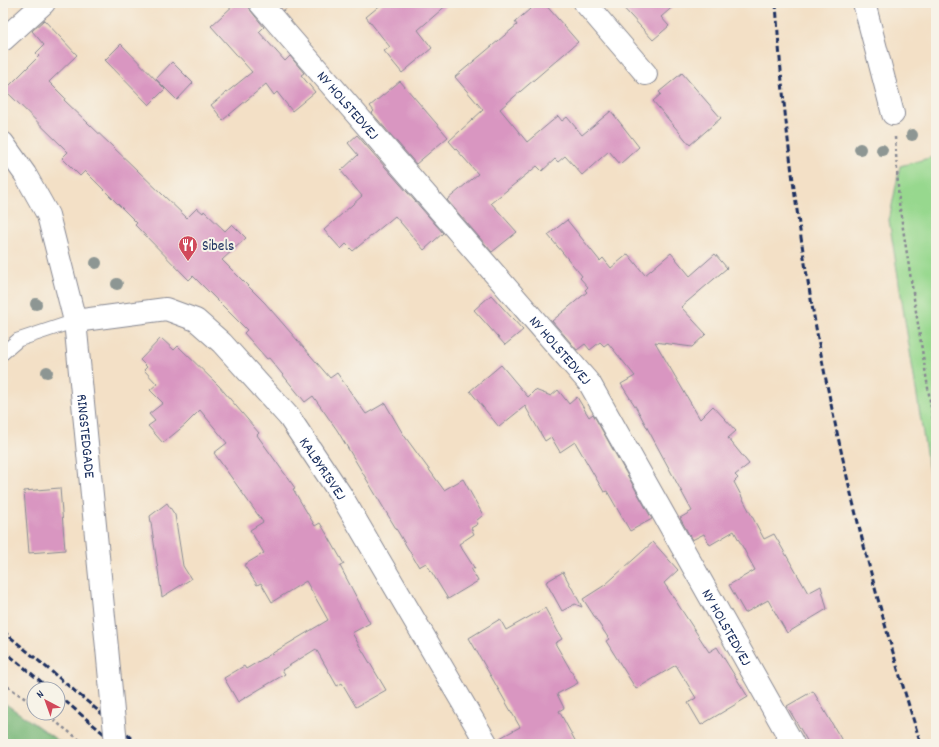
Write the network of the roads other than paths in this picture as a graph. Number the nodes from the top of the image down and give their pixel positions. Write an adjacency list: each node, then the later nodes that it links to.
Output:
1 (44, 3): 5 (street)
2 (260, 3): 13 (street, NY HOLSTEDVEJ)
3 (585, 3): 6 (street)
4 (864, 3): 7 (street)
5 (3, 40)
6 (646, 74)
7 (893, 114)
8 (3, 143): 9 (street, RINGSTEDGADE)
9 (75, 321): 10 (lane); 11 (street, RINGSTEDGADE, bridge); 12 (street, KALBYRISVEJ)
10 (3, 354)
11 (116, 744)
12 (487, 744)
13 (793, 744)

